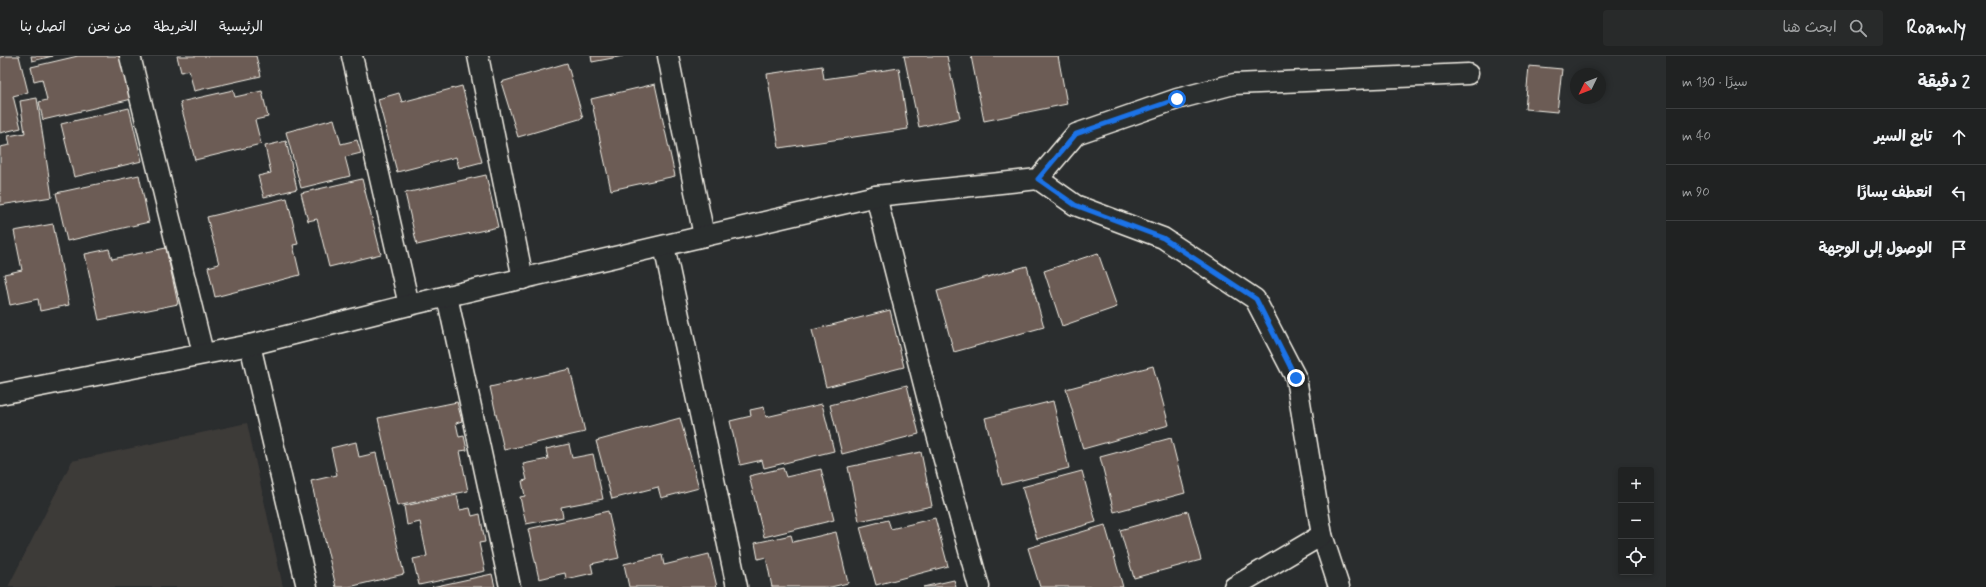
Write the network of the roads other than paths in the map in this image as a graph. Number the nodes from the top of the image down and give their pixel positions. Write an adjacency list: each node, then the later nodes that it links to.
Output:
1 (130, 56): 14 (street)
2 (352, 56): 12 (street)
3 (478, 56): 10 (street)
4 (668, 56): 8 (street)
5 (1468, 74): 6 (street)
6 (1038, 179): 7 (street); 16 (street)
7 (876, 196): 8 (street); 20 (street)
8 (704, 236): 9 (street)
9 (664, 246): 10 (street); 19 (street)
10 (524, 279): 11 (street)
11 (447, 296): 12 (street); 18 (street)
12 (408, 305): 13 (street)
13 (250, 345): 14 (street); 17 (street)
14 (203, 353): 15 (street)
15 (0, 394)
16 (1322, 535): 21 (street); 22 (street)
17 (307, 587)
18 (510, 587)
19 (737, 587)
20 (979, 587)
21 (1234, 587)
22 (1340, 587)

